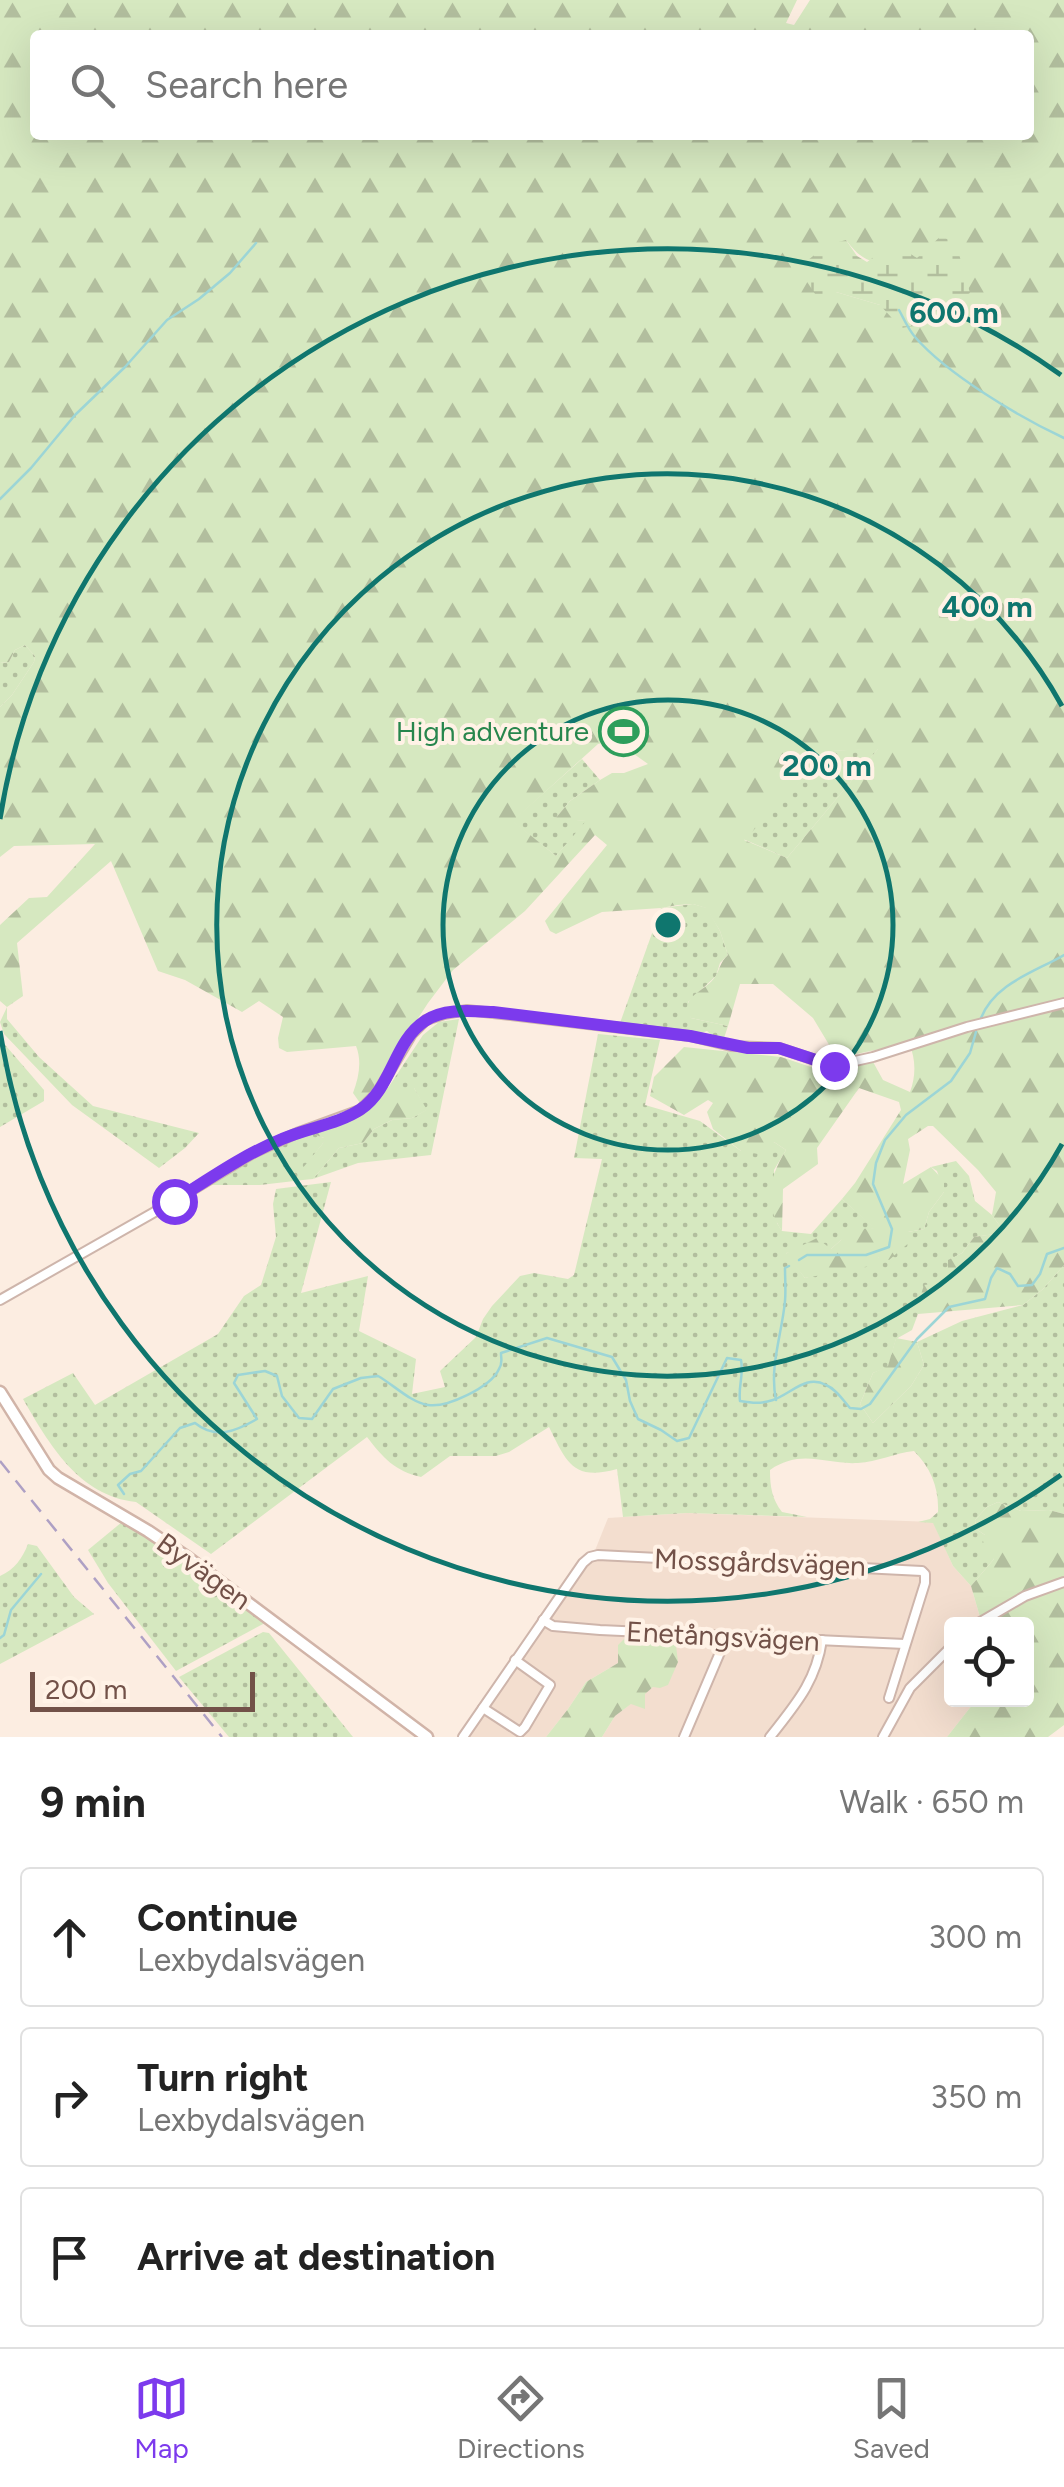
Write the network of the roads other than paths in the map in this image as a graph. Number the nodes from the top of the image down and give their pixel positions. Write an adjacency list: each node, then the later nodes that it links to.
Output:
1 (1064, 1003): 2 (street)
2 (0, 1300)
3 (0, 1392): 14 (street, Byvägen)
4 (1064, 1582): 5 (street)
5 (989, 1617)
6 (542, 1620): 7 (street, Enetångsvägen); 9 (street, Mossgårdsvägen); 11 (street, Mossgårdsvägen)
7 (727, 1636): 8 (street, Enetångsvägen); 16 (street)
8 (822, 1640): 9 (street, Enetångsvägen); 17 (street)
9 (905, 1644): 12 (street, Mossgårdsvägen)
10 (944, 1654): 18 (street)
11 (515, 1660): 13 (street, Mossgårdsvägen); 13 (street)
12 (888, 1698)
13 (482, 1708): 15 (street, Mossgårdsvägen)
14 (427, 1737)
15 (463, 1737)
16 (684, 1737)
17 (770, 1737)
18 (883, 1737)

